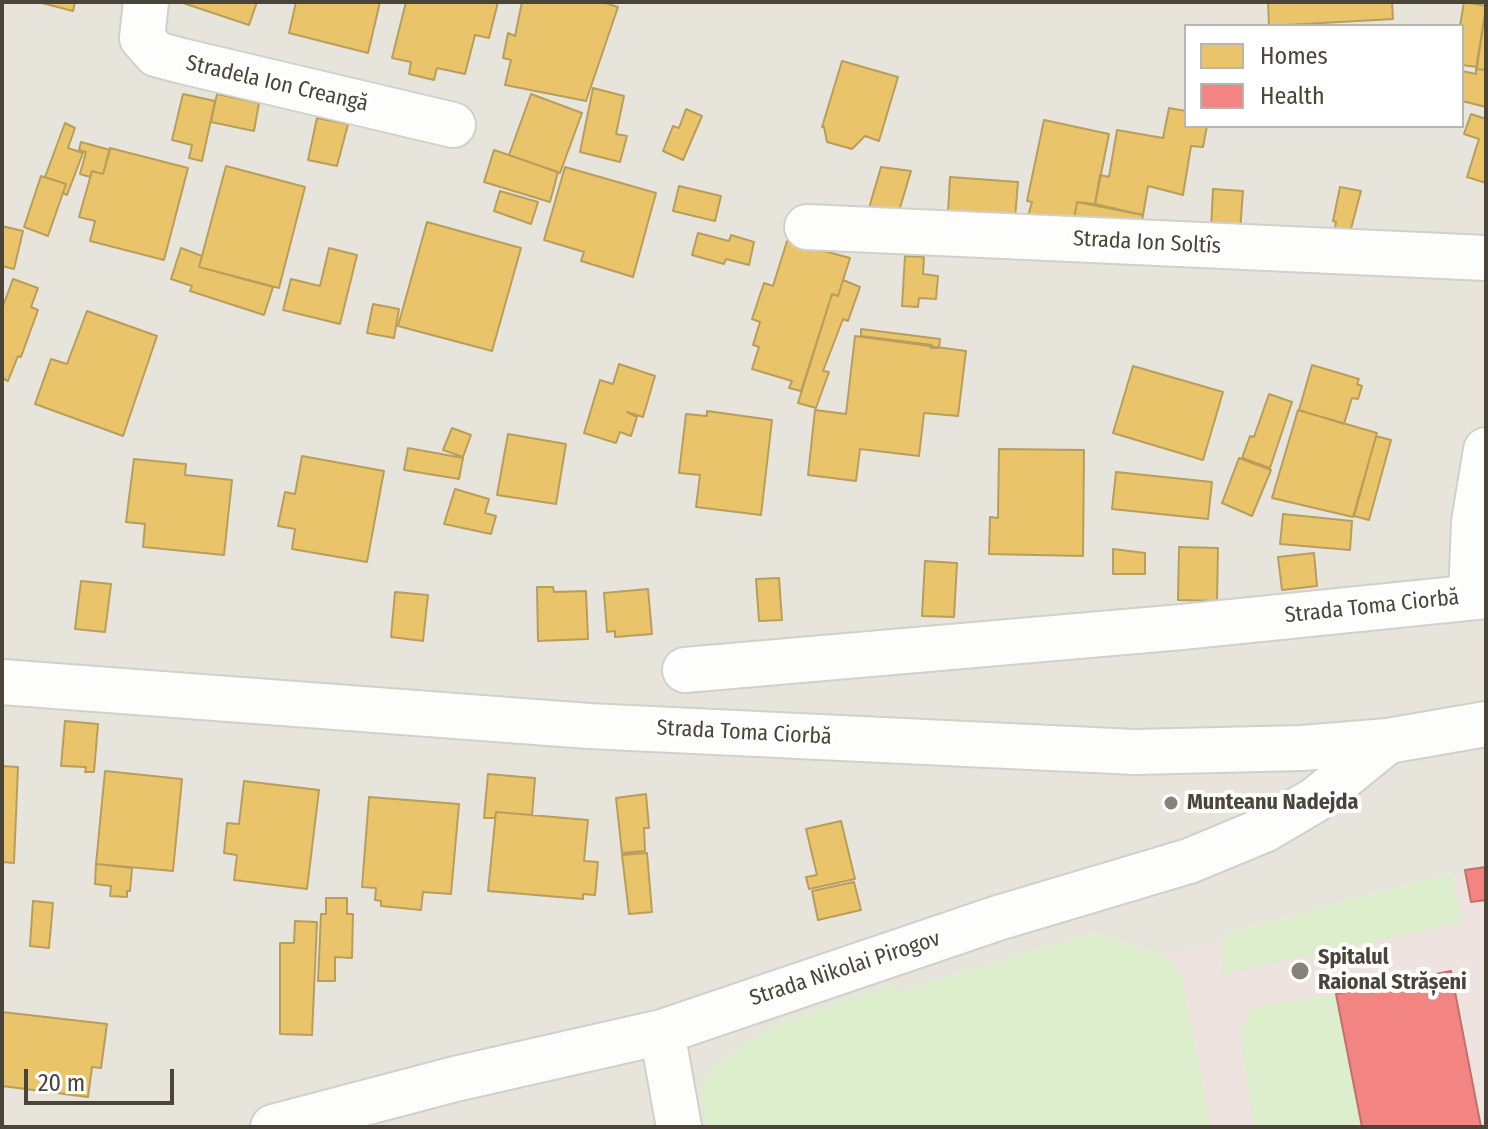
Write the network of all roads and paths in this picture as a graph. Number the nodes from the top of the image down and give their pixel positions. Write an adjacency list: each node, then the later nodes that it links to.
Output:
1 (146, 2): 2 (street, Stradela Ion Creangă)
2 (453, 125)
3 (807, 227): 4 (street, Strada Ion Soltîs)
4 (1486, 258)
5 (1486, 450): 6 (street)
6 (1478, 596): 7 (street, Strada Toma Ciorbă)
7 (685, 670)
8 (2, 682): 10 (street, Strada Toma Ciorbă)
9 (1486, 724): 10 (street, Strada Toma Ciorbă)
10 (1388, 741): 11 (street, Strada Nikolai Pirogov)
11 (662, 1032): 12 (street, Strada Nikolai Pirogov); 13 (street)
12 (273, 1127)
13 (679, 1127)

